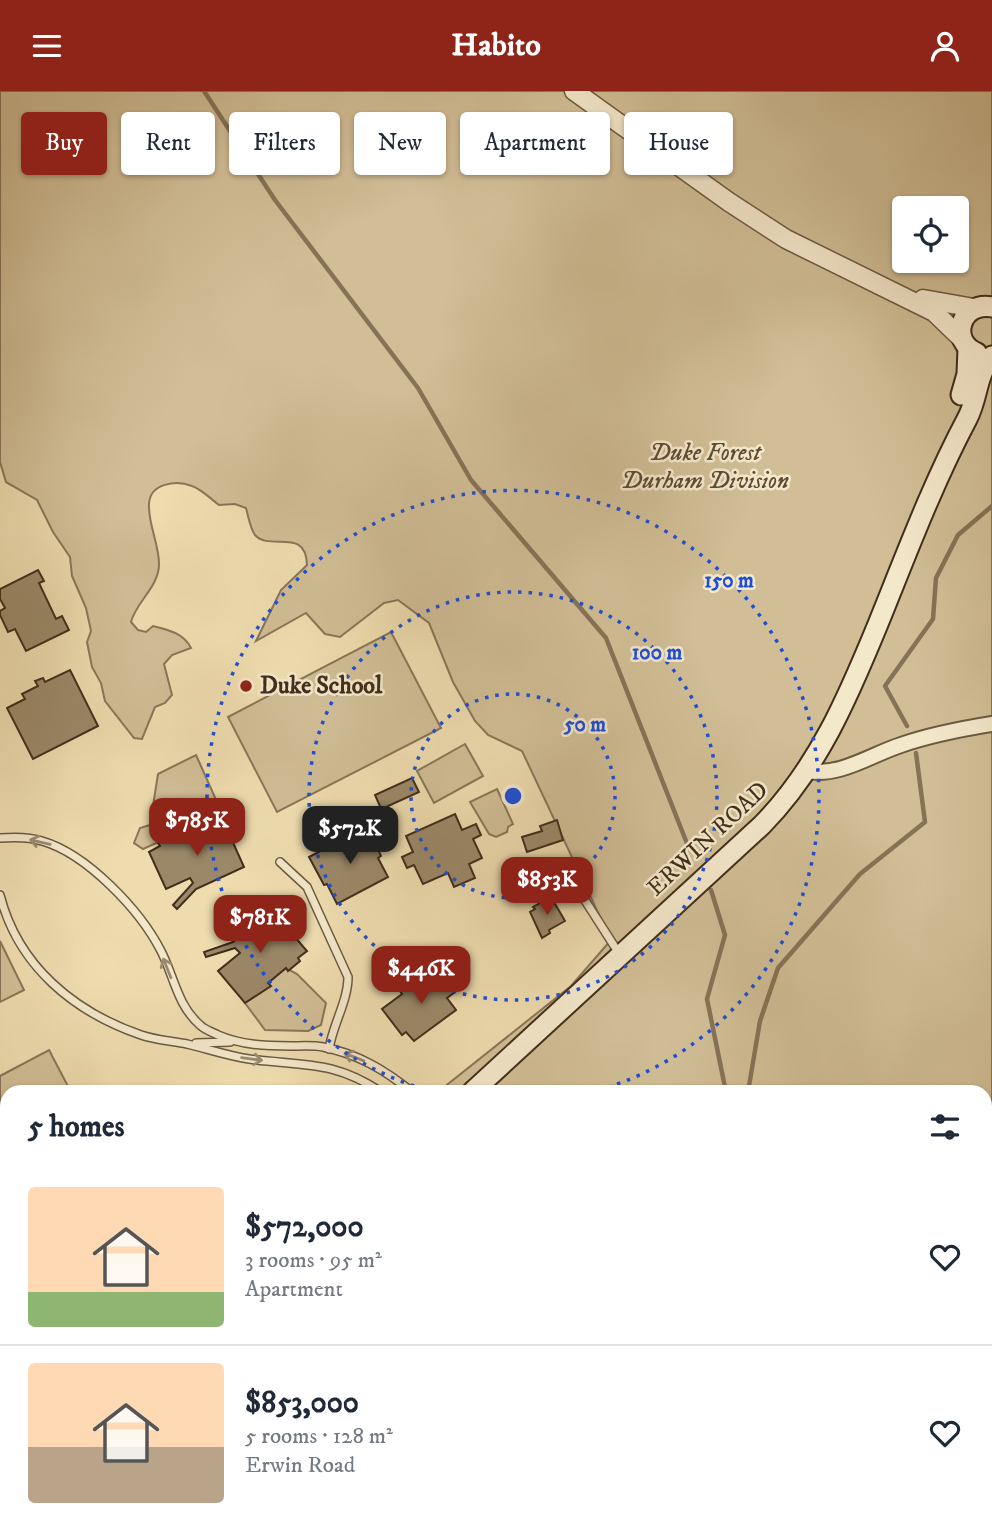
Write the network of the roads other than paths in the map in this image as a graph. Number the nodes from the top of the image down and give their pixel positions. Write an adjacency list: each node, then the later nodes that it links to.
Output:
1 (574, 91): 2 (street)
2 (899, 293): 3 (street); 4 (street)
3 (983, 307): 4 (main road, ERWIN ROAD)
4 (965, 343): 5 (main road); 8 (main road, ERWIN ROAD)
5 (992, 354): 7 (main road, ERWIN ROAD)
6 (992, 376): 7 (main road)
7 (970, 413): 8 (main road, ERWIN ROAD)
8 (949, 450): 10 (main road, ERWIN ROAD)
9 (992, 724): 10 (street)
10 (807, 771): 15 (main road, ERWIN ROAD)
11 (0, 838): 16 (lane, one-way to 11)
12 (280, 862): 18 (lane)
13 (532, 866): 15 (lane)
14 (0, 895): 17 (lane)
15 (620, 955): 21 (main road, ERWIN ROAD)
16 (234, 1042): 17 (lane); 18 (lane)
17 (185, 1044): 19 (lane, one-way to 19)
18 (329, 1049): 20 (lane, one-way to 18)
19 (368, 1085)
20 (403, 1085)
21 (480, 1085)

